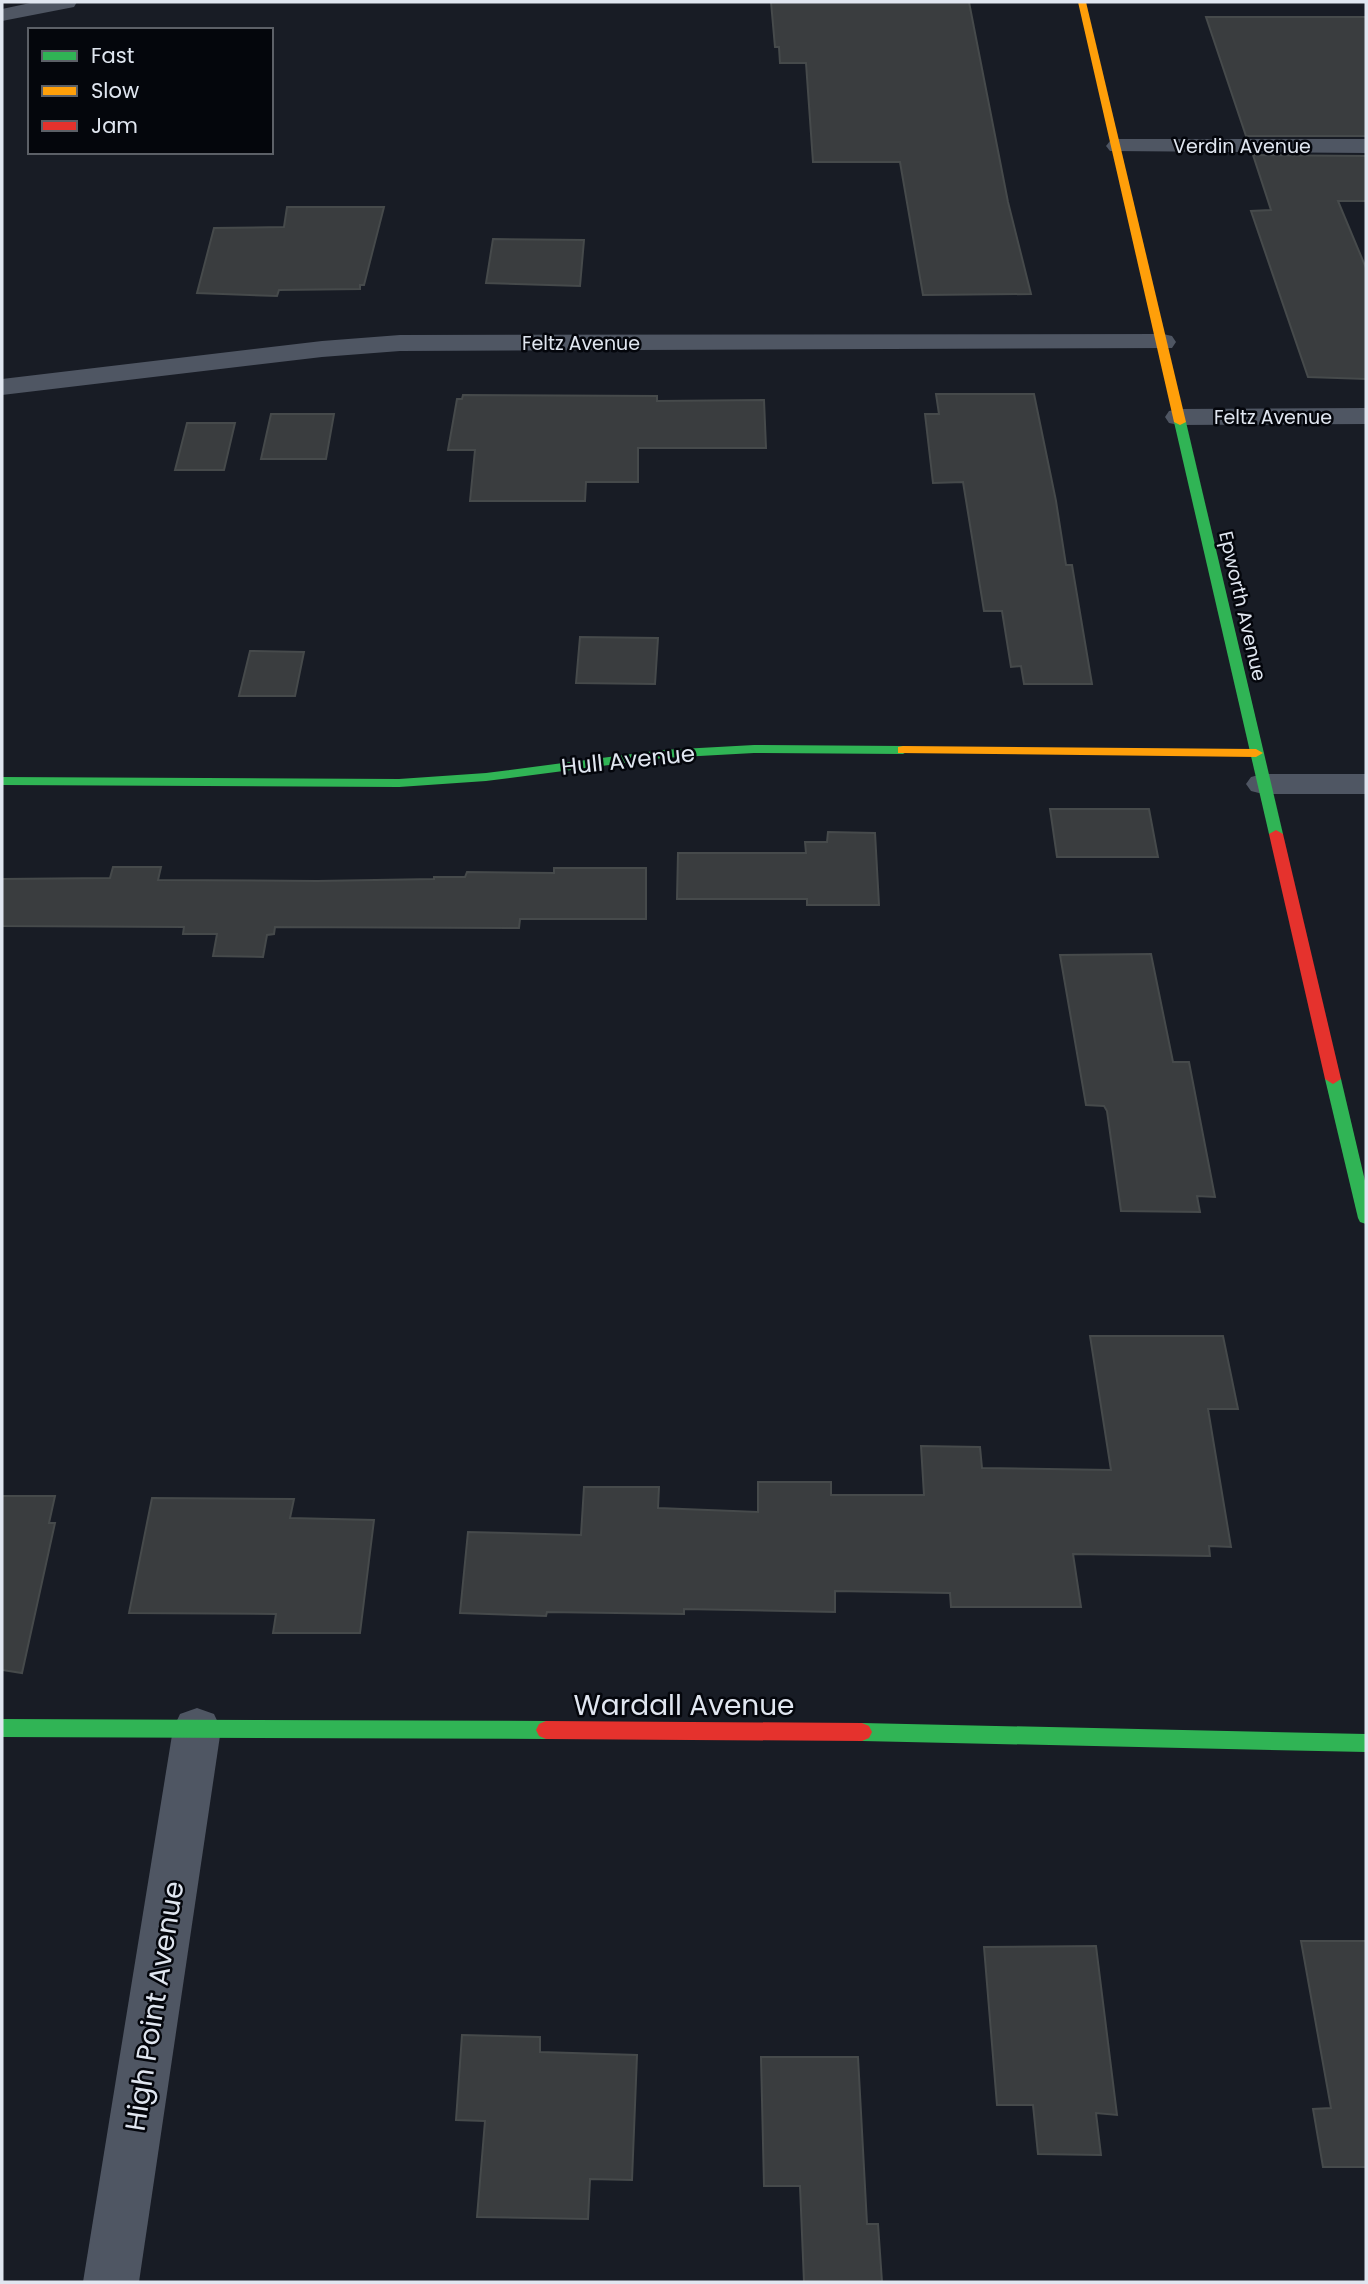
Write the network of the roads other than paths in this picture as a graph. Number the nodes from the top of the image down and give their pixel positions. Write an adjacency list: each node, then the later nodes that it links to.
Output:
1 (66, 2): 3 (street)
2 (1082, 2): 4 (street, Epworth Avenue)
3 (2, 15)
4 (1118, 146): 5 (street, Verdin Avenue); 6 (street, Epworth Avenue)
5 (1366, 146)
6 (1163, 342): 7 (street, Feltz Avenue); 9 (street, Epworth Avenue)
7 (2, 387)
8 (1366, 416): 9 (street, Feltz Avenue)
9 (1179, 417): 10 (street, Epworth Avenue)
10 (1259, 768): 11 (street, Hull Avenue); 12 (street, Hull Avenue); 13 (street, Epworth Avenue)
11 (2, 780)
12 (1366, 784)
13 (1366, 1218)
14 (2, 1728): 15 (street, Wardall Avenue)
15 (197, 1729): 16 (street, Wardall Avenue); 17 (street, High Point Avenue)
16 (1366, 1743)
17 (111, 2282)

